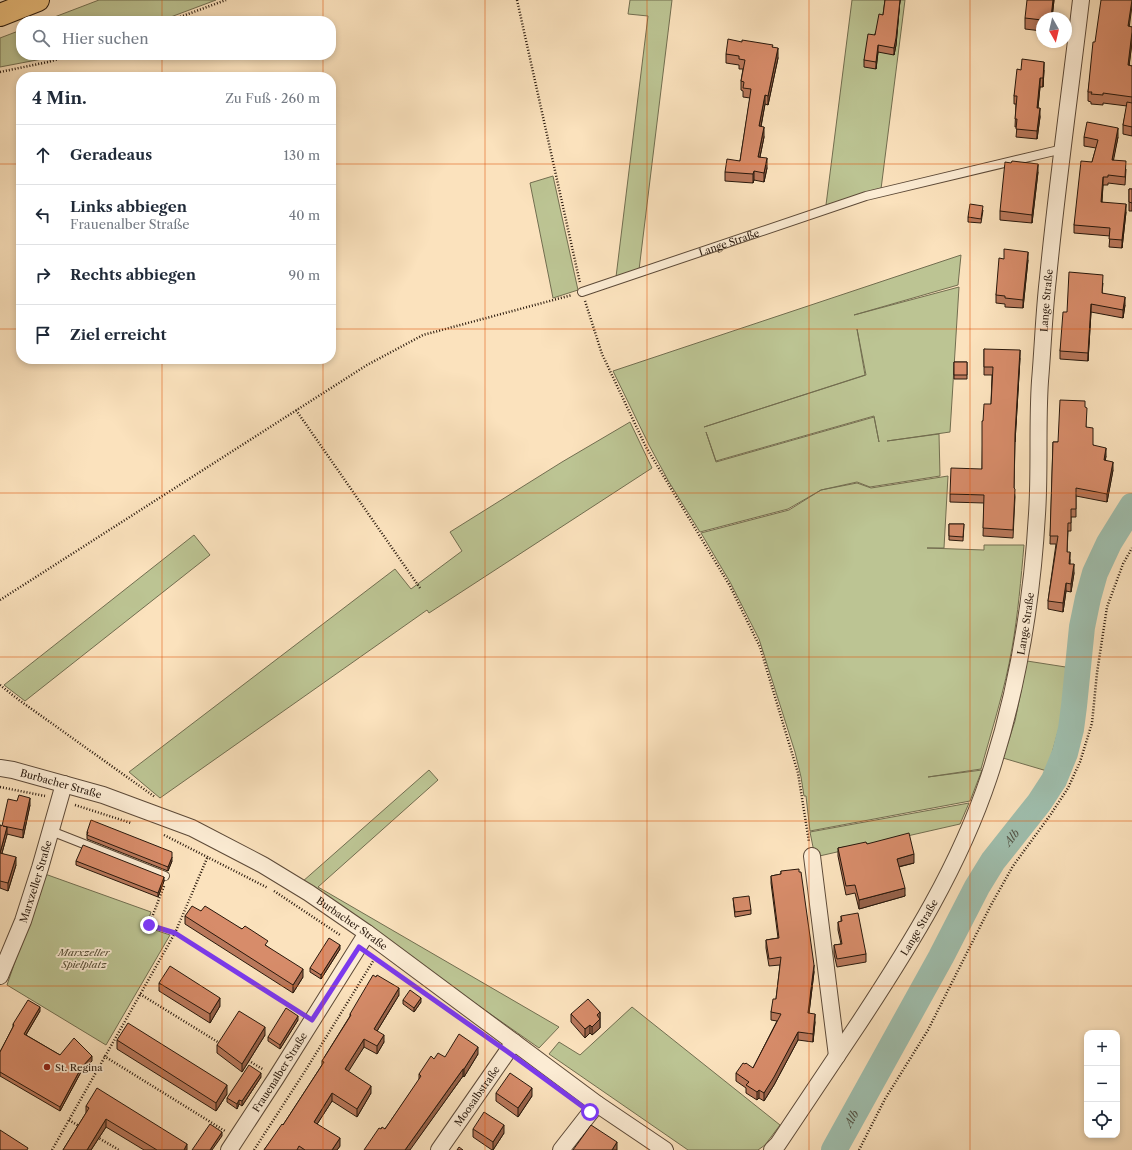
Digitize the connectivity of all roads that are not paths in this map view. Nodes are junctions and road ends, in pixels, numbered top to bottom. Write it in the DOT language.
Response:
graph roads {
  1 [pos="38,0"];
  2 [pos="1081,0"];
  3 [pos="0,15"];
  4 [pos="1063,149"];
  5 [pos="582,292"];
  6 [pos="0,768"];
  7 [pos="64,784"];
  8 [pos="50,831"];
  9 [pos="812,856"];
  10 [pos="165,876"];
  11 [pos="367,933"];
  12 [pos="0,976"];
  13 [pos="514,1042"];
  14 [pos="837,1056"];
  15 [pos="597,1104"];
  16 [pos="233,1144"];
  17 [pos="439,1150"];
  18 [pos="561,1150"];
  19 [pos="666,1150"];
  20 [pos="772,1150"];
  1 -- 3 [label="highway"];
  2 -- 4 [label="street, Lange Straße"];
  4 -- 5 [label="lane, Lange Straße"];
  4 -- 14 [label="street, Lange Straße"];
  6 -- 7 [label="street, Burbacher Straße"];
  7 -- 8 [label="street, Marxzeller Straße"];
  7 -- 11 [label="street, Burbacher Straße"];
  8 -- 10 [label="lane"];
  8 -- 12 [label="street, Marxzeller Straße"];
  9 -- 14 [label="street"];
  11 -- 13 [label="street, Burbacher Straße"];
  11 -- 16 [label="street, Frauenalber Straße"];
  13 -- 15 [label="street, Burbacher Straße"];
  13 -- 17 [label="street, Moosalbstraße"];
  14 -- 20 [label="street, Lange Straße"];
  15 -- 18 [label="street"];
  15 -- 19 [label="street, Burbacher Straße"];
}
